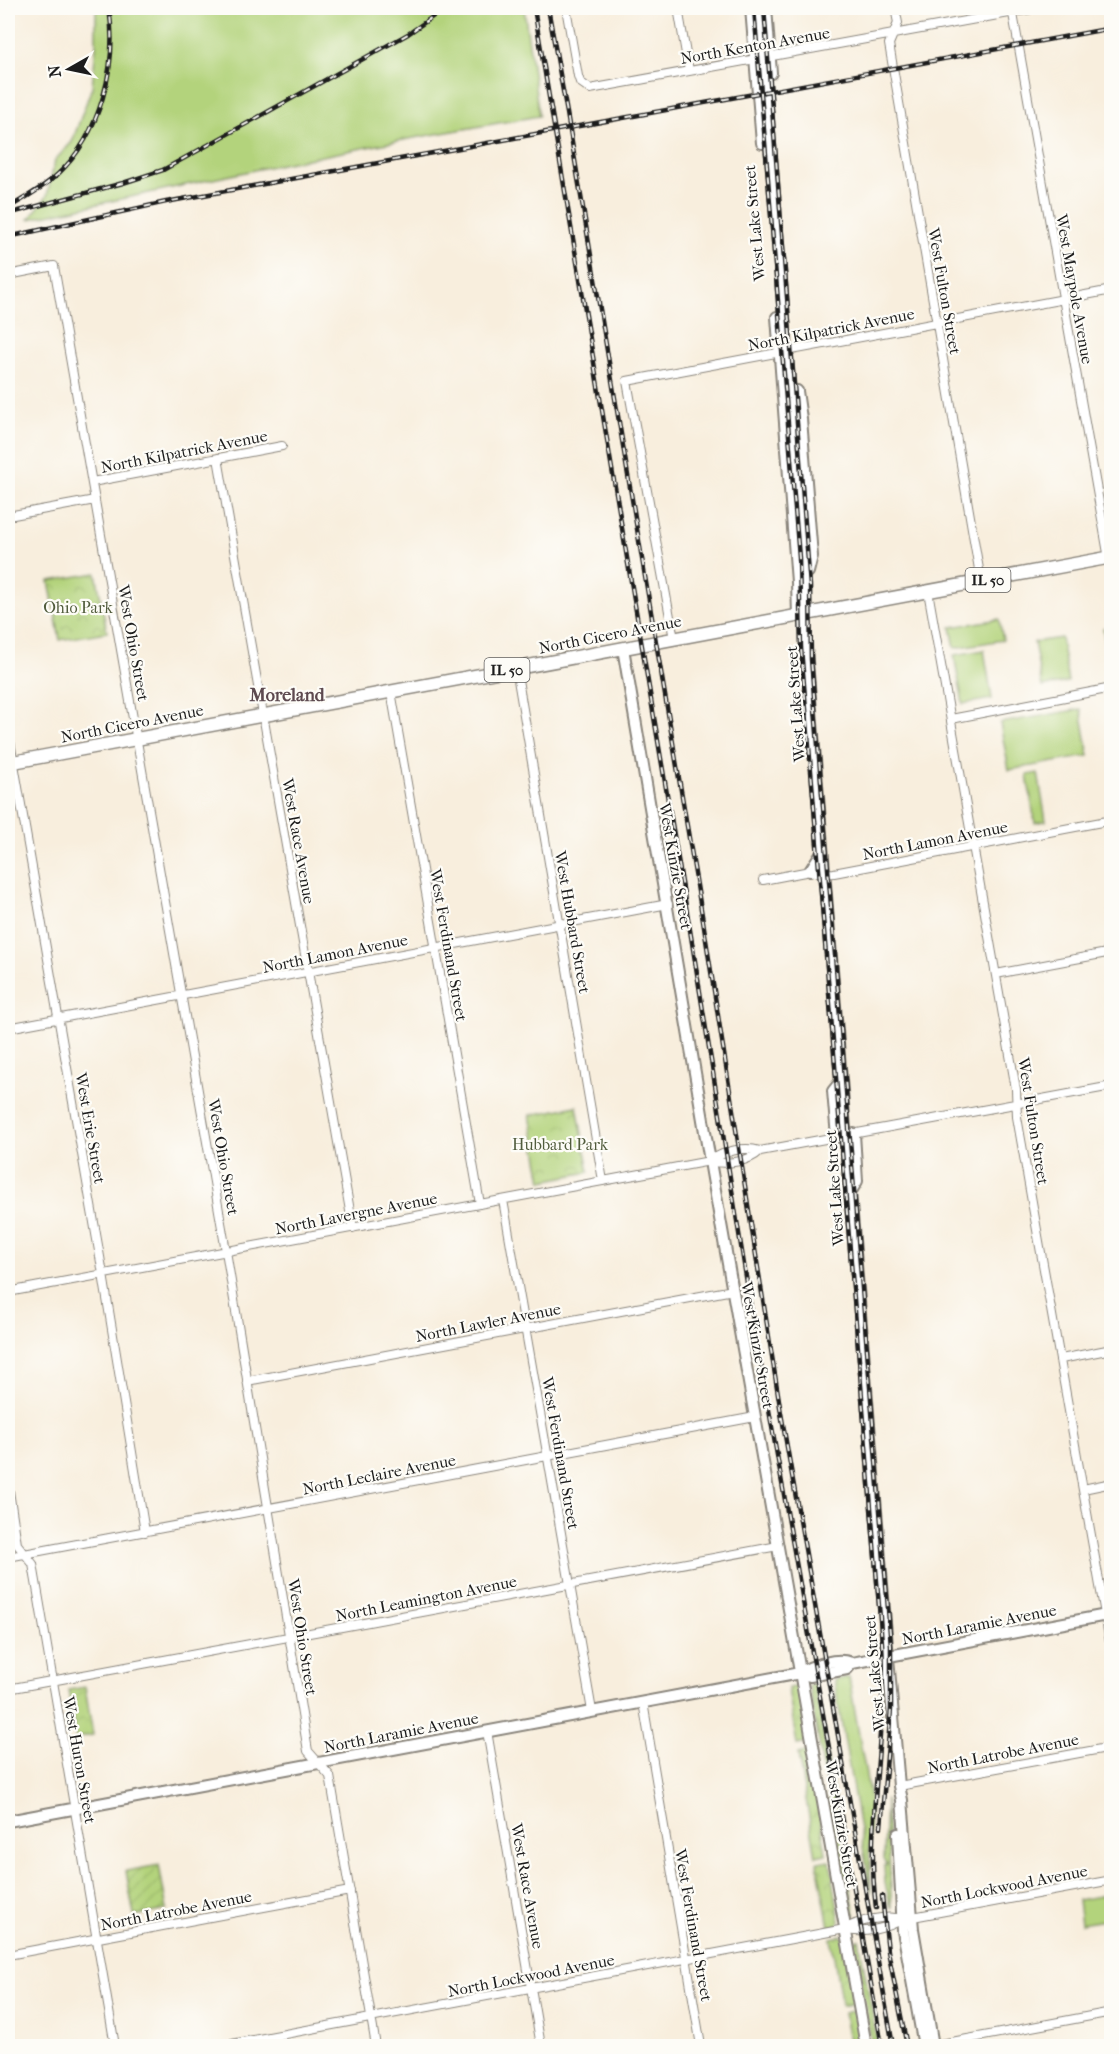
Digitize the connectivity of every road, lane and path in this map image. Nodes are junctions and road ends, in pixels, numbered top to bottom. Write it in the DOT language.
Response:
graph roads {
  1 [pos="566,8"];
  2 [pos="678,8"];
  3 [pos="752,8"];
  4 [pos="759,8"];
  5 [pos="766,8"];
  6 [pos="895,8"];
  7 [pos="1036,8"];
  8 [pos="1013,10"];
  9 [pos="894,34"];
  10 [pos="763,58"];
  11 [pos="689,71"];
  12 [pos="8,275"];
  13 [pos="1112,291"];
  14 [pos="1063,299"];
  15 [pos="937,323"];
  16 [pos="786,351"];
  17 [pos="282,446"];
  18 [pos="218,458"];
  19 [pos="92,482"];
  20 [pos="95,500"];
  21 [pos="8,516"];
  22 [pos="1110,557"];
  23 [pos="1112,576"];
  24 [pos="981,581"];
  25 [pos="928,591"];
  26 [pos="801,615"];
  27 [pos="674,639"];
  28 [pos="623,648"];
  29 [pos="516,668"];
  30 [pos="1112,688"];
  31 [pos="391,691"];
  32 [pos="263,715"];
  33 [pos="951,719"];
  34 [pos="8,730"];
  35 [pos="138,738"];
  36 [pos="10,762"];
  37 [pos="1112,820"];
  38 [pos="973,846"];
  39 [pos="822,852"];
  40 [pos="810,871"];
  41 [pos="824,874"];
  42 [pos="763,880"];
  43 [pos="668,904"];
  44 [pos="560,924"];
  45 [pos="436,948"];
  46 [pos="1112,952"];
  47 [pos="308,972"];
  48 [pos="996,974"];
  49 [pos="182,995"];
  50 [pos="58,1018"];
  51 [pos="8,1028"];
  52 [pos="841,1081"];
  53 [pos="1112,1086"];
  54 [pos="1017,1104"];
  55 [pos="845,1135"];
  56 [pos="710,1161"];
  57 [pos="603,1181"];
  58 [pos="850,1194"];
  59 [pos="503,1200"];
  60 [pos="480,1204"];
  61 [pos="353,1228"];
  62 [pos="226,1251"];
  63 [pos="103,1275"];
  64 [pos="733,1290"];
  65 [pos="8,1292"];
  66 [pos="525,1328"];
  67 [pos="1112,1350"];
  68 [pos="1061,1359"];
  69 [pos="248,1381"];
  70 [pos="755,1417"];
  71 [pos="547,1456"];
  72 [pos="1112,1483"];
  73 [pos="8,1484"];
  74 [pos="1083,1489"];
  75 [pos="268,1508"];
  76 [pos="145,1532"];
  77 [pos="778,1546"];
  78 [pos="25,1554"];
  79 [pos="8,1557"];
  80 [pos="570,1585"];
  81 [pos="1108,1615"];
  82 [pos="290,1637"];
  83 [pos="1112,1654"];
  84 [pos="888,1656"];
  85 [pos="800,1672"];
  86 [pos="53,1681"];
  87 [pos="8,1689"];
  88 [pos="643,1702"];
  89 [pos="592,1712"];
  90 [pos="487,1731"];
  91 [pos="1112,1747"];
  92 [pos="318,1763"];
  93 [pos="899,1786"];
  94 [pos="75,1808"];
  95 [pos="8,1821"];
  96 [pos="1112,1880"];
  97 [pos="350,1891"];
  98 [pos="907,1918"];
  99 [pos="845,1929"];
  100 [pos="97,1938"];
  101 [pos="8,1955"];
  102 [pos="687,1959"];
  103 [pos="531,1988"];
  104 [pos="1112,2012"];
  105 [pos="371,2018"];
  106 [pos="115,2046"];
  107 [pos="221,2046"];
  108 [pos="376,2046"];
  109 [pos="541,2046"];
  110 [pos="701,2046"];
  111 [pos="866,2046"];
  112 [pos="929,2046"];
  1 -- 11 [label="street, North Kenton Avenue"];
  2 -- 11 [label="street"];
  3 -- 10 [label="main road, West Lake Street"];
  4 -- 10 [label="main road, West Lake Street"];
  5 -- 10 [label="main road, West Lake Street"];
  6 -- 9 [label="street, West Fulton Street"];
  7 -- 8 [label="street, North Kenton Avenue"];
  8 -- 9 [label="street, North Kenton Avenue"];
  8 -- 14 [label="street, West Maypole Avenue"];
  9 -- 10 [label="street, North Kenton Avenue"];
  9 -- 15 [label="street, West Fulton Street"];
  10 -- 11 [label="street, North Kenton Avenue"];
  10 -- 16 [label="main road, West Lake Street"];
  12 -- 19 [label="street, West Ohio Street"];
  13 -- 14 [label="street, North Kilpatrick Avenue"];
  14 -- 15 [label="street, North Kilpatrick Avenue"];
  14 -- 22 [label="street, West Maypole Avenue"];
  15 -- 16 [label="street, North Kilpatrick Avenue"];
  15 -- 24 [label="street, West Fulton Street"];
  16 -- 26 [label="main road, West Lake Street"];
  16 -- 26 [label="main road, West Lake Street"];
  16 -- 27 [label="street, North Kilpatrick Avenue"];
  17 -- 18 [label="street, North Kilpatrick Avenue"];
  18 -- 19 [label="street, North Kilpatrick Avenue"];
  18 -- 32 [label="street, West Race Avenue"];
  19 -- 20 [label="street, West Ohio Street"];
  20 -- 21 [label="street"];
  20 -- 35 [label="street, West Ohio Street"];
  22 -- 23 [label="street, West Maypole Avenue"];
  22 -- 24 [label="main road, North Cicero Avenue / IL 50"];
  24 -- 25 [label="main road, North Cicero Avenue / IL 50"];
  25 -- 26 [label="main road, North Cicero Avenue / IL 50"];
  25 -- 33 [label="street, West Fulton Street"];
  26 -- 27 [label="main road, North Cicero Avenue / IL 50"];
  26 -- 39 [label="main road, West Lake Street"];
  27 -- 28 [label="main road, North Cicero Avenue / IL 50"];
  28 -- 29 [label="main road, North Cicero Avenue / IL 50"];
  28 -- 43 [label="main road, West Kinzie Street"];
  29 -- 31 [label="main road, North Cicero Avenue / IL 50"];
  29 -- 44 [label="street, West Hubbard Street"];
  30 -- 33 [label="street"];
  31 -- 32 [label="main road, North Cicero Avenue / IL 50"];
  31 -- 45 [label="street, West Ferdinand Street"];
  32 -- 35 [label="main road, North Cicero Avenue / IL 50"];
  32 -- 47 [label="street, West Race Avenue"];
  33 -- 38 [label="street, West Fulton Street"];
  34 -- 36 [label="street, West Erie Street"];
  35 -- 36 [label="main road, North Cicero Avenue / IL 50"];
  35 -- 49 [label="street, West Ohio Street"];
  36 -- 50 [label="street, West Erie Street"];
  37 -- 38 [label="street, North Lamon Avenue"];
  38 -- 41 [label="street, North Lamon Avenue"];
  38 -- 48 [label="street, West Fulton Street"];
  39 -- 40 [label="main road"];
  39 -- 41 [label="main road, West Lake Street"];
  40 -- 41 [label="street, North Lamon Avenue"];
  40 -- 42 [label="street, North Lamon Avenue"];
  41 -- 52 [label="main road, West Lake Street"];
  43 -- 44 [label="street, North Lamon Avenue"];
  43 -- 56 [label="main road, West Kinzie Street"];
  44 -- 45 [label="street, North Lamon Avenue"];
  44 -- 57 [label="street, West Hubbard Street"];
  45 -- 47 [label="street, North Lamon Avenue"];
  45 -- 60 [label="street, West Ferdinand Street"];
  46 -- 48 [label="street"];
  47 -- 49 [label="street, North Lamon Avenue"];
  47 -- 61 [label="street, West Race Avenue"];
  48 -- 54 [label="street, West Fulton Street"];
  49 -- 50 [label="street, North Lamon Avenue"];
  49 -- 62 [label="street, West Ohio Street"];
  50 -- 51 [label="street, North Lamon Avenue"];
  50 -- 63 [label="street, West Erie Street"];
  52 -- 55 [label="main road, West Lake Street"];
  52 -- 55 [label="main road"];
  53 -- 54 [label="street, North Lavergne Avenue"];
  54 -- 55 [label="street, North Lavergne Avenue"];
  54 -- 68 [label="street, West Fulton Street"];
  55 -- 56 [label="street, North Lavergne Avenue"];
  55 -- 58 [label="main road, West Lake Street"];
  55 -- 58 [label="main road"];
  56 -- 57 [label="street, North Lavergne Avenue"];
  56 -- 64 [label="main road, West Kinzie Street"];
  57 -- 59 [label="street, North Lavergne Avenue"];
  58 -- 84 [label="main road, West Lake Street"];
  59 -- 60 [label="street, North Lavergne Avenue"];
  59 -- 66 [label="street, West Ferdinand Street"];
  60 -- 61 [label="street, North Lavergne Avenue"];
  61 -- 62 [label="street, North Lavergne Avenue"];
  62 -- 63 [label="street, North Lavergne Avenue"];
  62 -- 69 [label="street, West Ohio Street"];
  63 -- 65 [label="street, North Lavergne Avenue"];
  63 -- 76 [label="street, West Erie Street"];
  64 -- 66 [label="street, North Lawler Avenue"];
  64 -- 70 [label="main road, West Kinzie Street"];
  66 -- 69 [label="street, North Lawler Avenue"];
  66 -- 71 [label="street, West Ferdinand Street"];
  67 -- 68 [label="street"];
  68 -- 74 [label="street, West Fulton Street"];
  69 -- 75 [label="street, West Ohio Street"];
  70 -- 71 [label="street, North Leclaire Avenue"];
  70 -- 77 [label="main road, West Kinzie Street"];
  71 -- 75 [label="street, North Leclaire Avenue"];
  71 -- 80 [label="street, West Ferdinand Street"];
  72 -- 74 [label="street"];
  73 -- 78 [label="street, West Huron Street"];
  74 -- 81 [label="street, West Fulton Street"];
  75 -- 76 [label="street, North Leclaire Avenue"];
  75 -- 82 [label="street, West Ohio Street"];
  76 -- 78 [label="street, North Leclaire Avenue"];
  77 -- 80 [label="street, North Leamington Avenue"];
  77 -- 85 [label="main road, West Kinzie Street"];
  78 -- 79 [label="street, North Leclaire Avenue"];
  78 -- 86 [label="street, West Huron Street"];
  80 -- 82 [label="street, North Leamington Avenue"];
  80 -- 89 [label="street, West Ferdinand Street"];
  81 -- 83 [label="street, West Fulton Street"];
  81 -- 84 [label="main road, North Laramie Avenue"];
  82 -- 86 [label="street, North Leamington Avenue"];
  82 -- 92 [label="street, West Ohio Street"];
  84 -- 85 [label="main road, North Laramie Avenue"];
  84 -- 93 [label="main road, West Lake Street"];
  85 -- 88 [label="main road, North Laramie Avenue"];
  85 -- 99 [label="main road, West Kinzie Street"];
  86 -- 87 [label="street, North Leamington Avenue"];
  86 -- 94 [label="street, West Huron Street"];
  88 -- 89 [label="main road, North Laramie Avenue"];
  88 -- 102 [label="street, West Ferdinand Street"];
  89 -- 90 [label="main road, North Laramie Avenue"];
  90 -- 92 [label="main road, North Laramie Avenue"];
  90 -- 103 [label="street, West Race Avenue"];
  91 -- 93 [label="street, North Latrobe Avenue"];
  92 -- 94 [label="main road, North Laramie Avenue"];
  92 -- 97 [label="street, West Ohio Street"];
  93 -- 98 [label="main road, West Lake Street"];
  94 -- 95 [label="main road, North Laramie Avenue"];
  94 -- 100 [label="street, West Huron Street"];
  96 -- 98 [label="street, North Lockwood Avenue"];
  97 -- 100 [label="street, North Latrobe Avenue"];
  97 -- 105 [label="street, West Ohio Street"];
  98 -- 99 [label="street, North Lockwood Avenue"];
  98 -- 112 [label="main road, West Lake Street"];
  99 -- 102 [label="street, North Lockwood Avenue"];
  99 -- 111 [label="main road, West Kinzie Street"];
  100 -- 101 [label="street, North Latrobe Avenue"];
  100 -- 106 [label="street, West Huron Street"];
  102 -- 103 [label="street, North Lockwood Avenue"];
  102 -- 110 [label="street, West Ferdinand Street"];
  103 -- 105 [label="street, North Lockwood Avenue"];
  103 -- 109 [label="street, West Race Avenue"];
  104 -- 112 [label="street"];
  105 -- 107 [label="street, North Lockwood Avenue"];
  105 -- 108 [label="street, West Ohio Street"];
}
